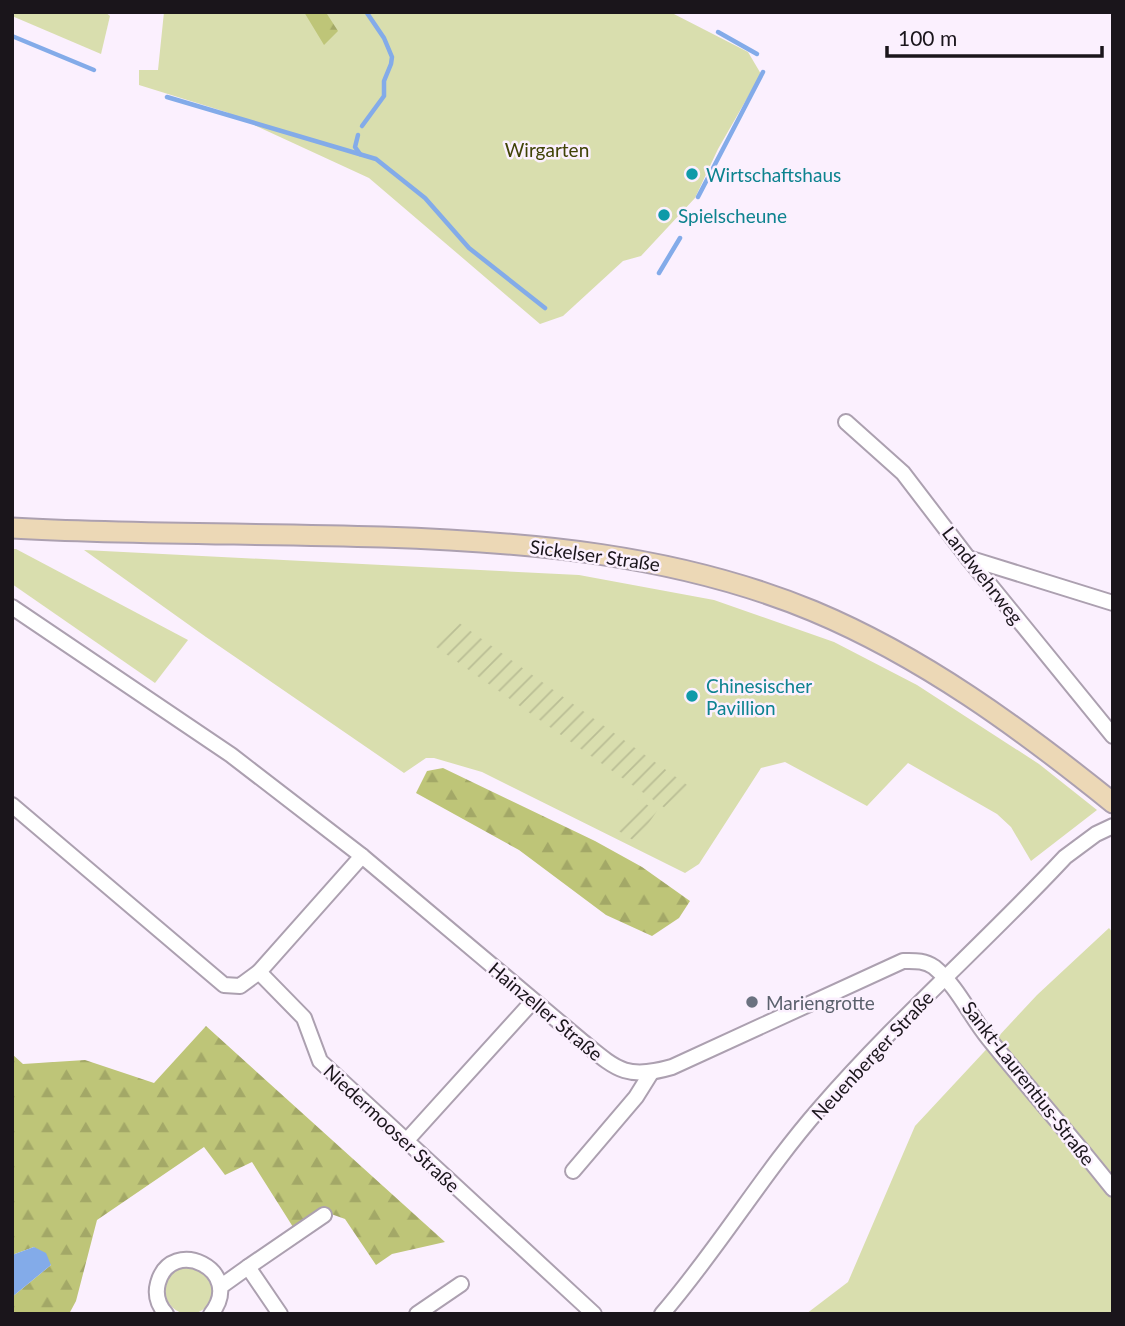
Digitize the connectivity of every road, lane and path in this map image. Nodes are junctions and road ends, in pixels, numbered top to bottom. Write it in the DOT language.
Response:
graph roads {
  1 [pos="846,422"];
  2 [pos="12,528"];
  3 [pos="968,558"];
  4 [pos="1113,603"];
  5 [pos="12,607"];
  6 [pos="1113,736"];
  7 [pos="1113,803"];
  8 [pos="12,805"];
  9 [pos="1113,826"];
  10 [pos="362,856"];
  11 [pos="259,972"];
  12 [pos="945,978"];
  13 [pos="533,1001"];
  14 [pos="651,1073"];
  15 [pos="407,1140"];
  16 [pos="573,1171"];
  17 [pos="1113,1189"];
  18 [pos="324,1215"];
  19 [pos="248,1267"];
  20 [pos="461,1284"];
  21 [pos="220,1287"];
  22 [pos="166,1314"];
  23 [pos="212,1314"];
  24 [pos="280,1314"];
  25 [pos="417,1314"];
  26 [pos="594,1314"];
  27 [pos="662,1314"];
  1 -- 3 [label="street, Landwehrweg"];
  2 -- 7 [label="main road, Sickelser Straße"];
  3 -- 4 [label="street"];
  3 -- 6 [label="street, Landwehrweg"];
  5 -- 10 [label="street, Hainzeller Straße"];
  8 -- 11 [label="street"];
  9 -- 12 [label="street, Neuenberger Straße"];
  10 -- 11 [label="street"];
  10 -- 13 [label="street, Hainzeller Straße"];
  11 -- 15 [label="street, Niedermooser Straße"];
  12 -- 14 [label="street, Hainzeller Straße"];
  12 -- 17 [label="street, Sankt-Laurentius-Straße"];
  12 -- 27 [label="street, Neuenberger Straße"];
  13 -- 14 [label="street, Hainzeller Straße"];
  13 -- 15 [label="street"];
  14 -- 16 [label="street"];
  15 -- 26 [label="street, Niedermooser Straße"];
  18 -- 19 [label="street"];
  19 -- 21 [label="street"];
  19 -- 24 [label="street"];
  20 -- 25 [label="street"];
  21 -- 22 [label="street"];
  21 -- 23 [label="street"];
}
